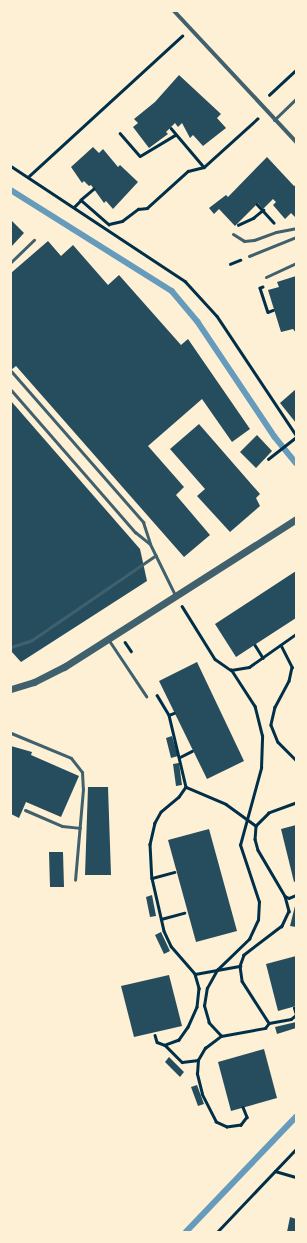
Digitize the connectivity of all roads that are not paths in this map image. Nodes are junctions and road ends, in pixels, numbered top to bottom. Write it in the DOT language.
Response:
graph roads {
  1 [pos="174,11"];
  2 [pos="296,99"];
  3 [pos="274,120"];
  4 [pos="296,142"];
  5 [pos="296,228"];
  6 [pos="232,234"];
  7 [pos="296,237"];
  8 [pos="34,240"];
  9 [pos="249,256"];
  10 [pos="11,262"];
  11 [pos="296,263"];
  12 [pos="266,276"];
  13 [pos="11,371"];
  14 [pos="11,390"];
  15 [pos="296,519"];
  16 [pos="150,544"];
  17 [pos="156,554"];
  18 [pos="176,596"];
  19 [pos="108,639"];
  20 [pos="11,646"];
  21 [pos="11,689"];
  22 [pos="146,696"];
  23 [pos="11,733"];
  24 [pos="25,810"];
  25 [pos="80,828"];
  26 [pos="75,880"];
  1 -- 3 [label="street"];
  2 -- 3 [label="lane"];
  3 -- 4 [label="street"];
  5 -- 6 [label="lane"];
  7 -- 9 [label="lane"];
  8 -- 10 [label="lane"];
  11 -- 12 [label="lane"];
  13 -- 16 [label="lane"];
  14 -- 16 [label="lane"];
  15 -- 18 [label="street"];
  16 -- 17 [label="lane"];
  17 -- 18 [label="lane"];
  17 -- 20 [label="lane"];
  18 -- 19 [label="street"];
  19 -- 21 [label="street"];
  19 -- 22 [label="lane"];
  23 -- 25 [label="lane"];
  24 -- 25 [label="lane"];
  25 -- 26 [label="lane"];
}
